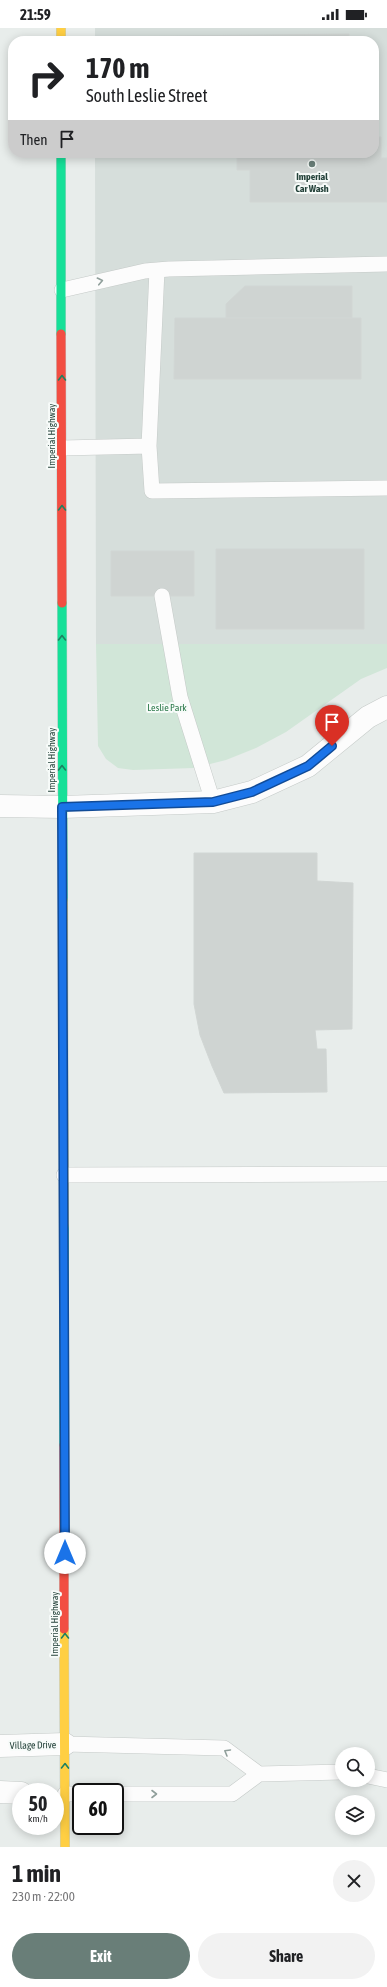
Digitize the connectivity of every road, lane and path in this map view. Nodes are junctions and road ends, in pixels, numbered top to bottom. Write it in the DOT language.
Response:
graph roads {
  1 [pos="61,158"];
  2 [pos="387,264"];
  3 [pos="157,270"];
  4 [pos="62,290"];
  5 [pos="149,446"];
  6 [pos="62,448"];
  7 [pos="387,488"];
  8 [pos="162,596"];
  9 [pos="387,708"];
  10 [pos="213,802"];
  11 [pos="0,806"];
  12 [pos="62,807"];
  13 [pos="387,1174"];
  14 [pos="64,1175"];
  15 [pos="65,1744"];
  16 [pos="0,1746"];
  17 [pos="335,1772"];
  18 [pos="260,1774"];
  19 [pos="375,1777"];
  20 [pos="387,1780"];
  21 [pos="0,1792"];
  22 [pos="12,1793"];
  23 [pos="67,1794"];
  24 [pos="124,1794"];
  25 [pos="65,1847"];
  1 -- 4 [label="main road, Imperial Highway"];
  2 -- 3 [label="lane"];
  4 -- 3 [label="lane, one-way"];
  3 -- 5 [label="lane"];
  6 -- 4 [label="main road, Imperial Highway, one-way"];
  5 -- 6 [label="lane"];
  5 -- 7 [label="lane"];
  12 -- 6 [label="main road, Imperial Highway, one-way"];
  8 -- 10 [label="lane"];
  9 -- 10 [label="street"];
  10 -- 12 [label="street"];
  11 -- 12 [label="street"];
  12 -- 14 [label="main road, Imperial Highway"];
  13 -- 14 [label="lane"];
  15 -- 14 [label="main road, Imperial Highway, one-way"];
  15 -- 16 [label="street, Village Drive"];
  18 -- 15 [label="lane, one-way"];
  23 -- 15 [label="main road, Imperial Highway, one-way"];
  17 -- 18 [label="lane"];
  24 -- 18 [label="lane, one-way"];
  19 -- 20 [label="lane"];
  21 -- 22 [label="street"];
  23 -- 25 [label="main road, Imperial Highway"];
}
